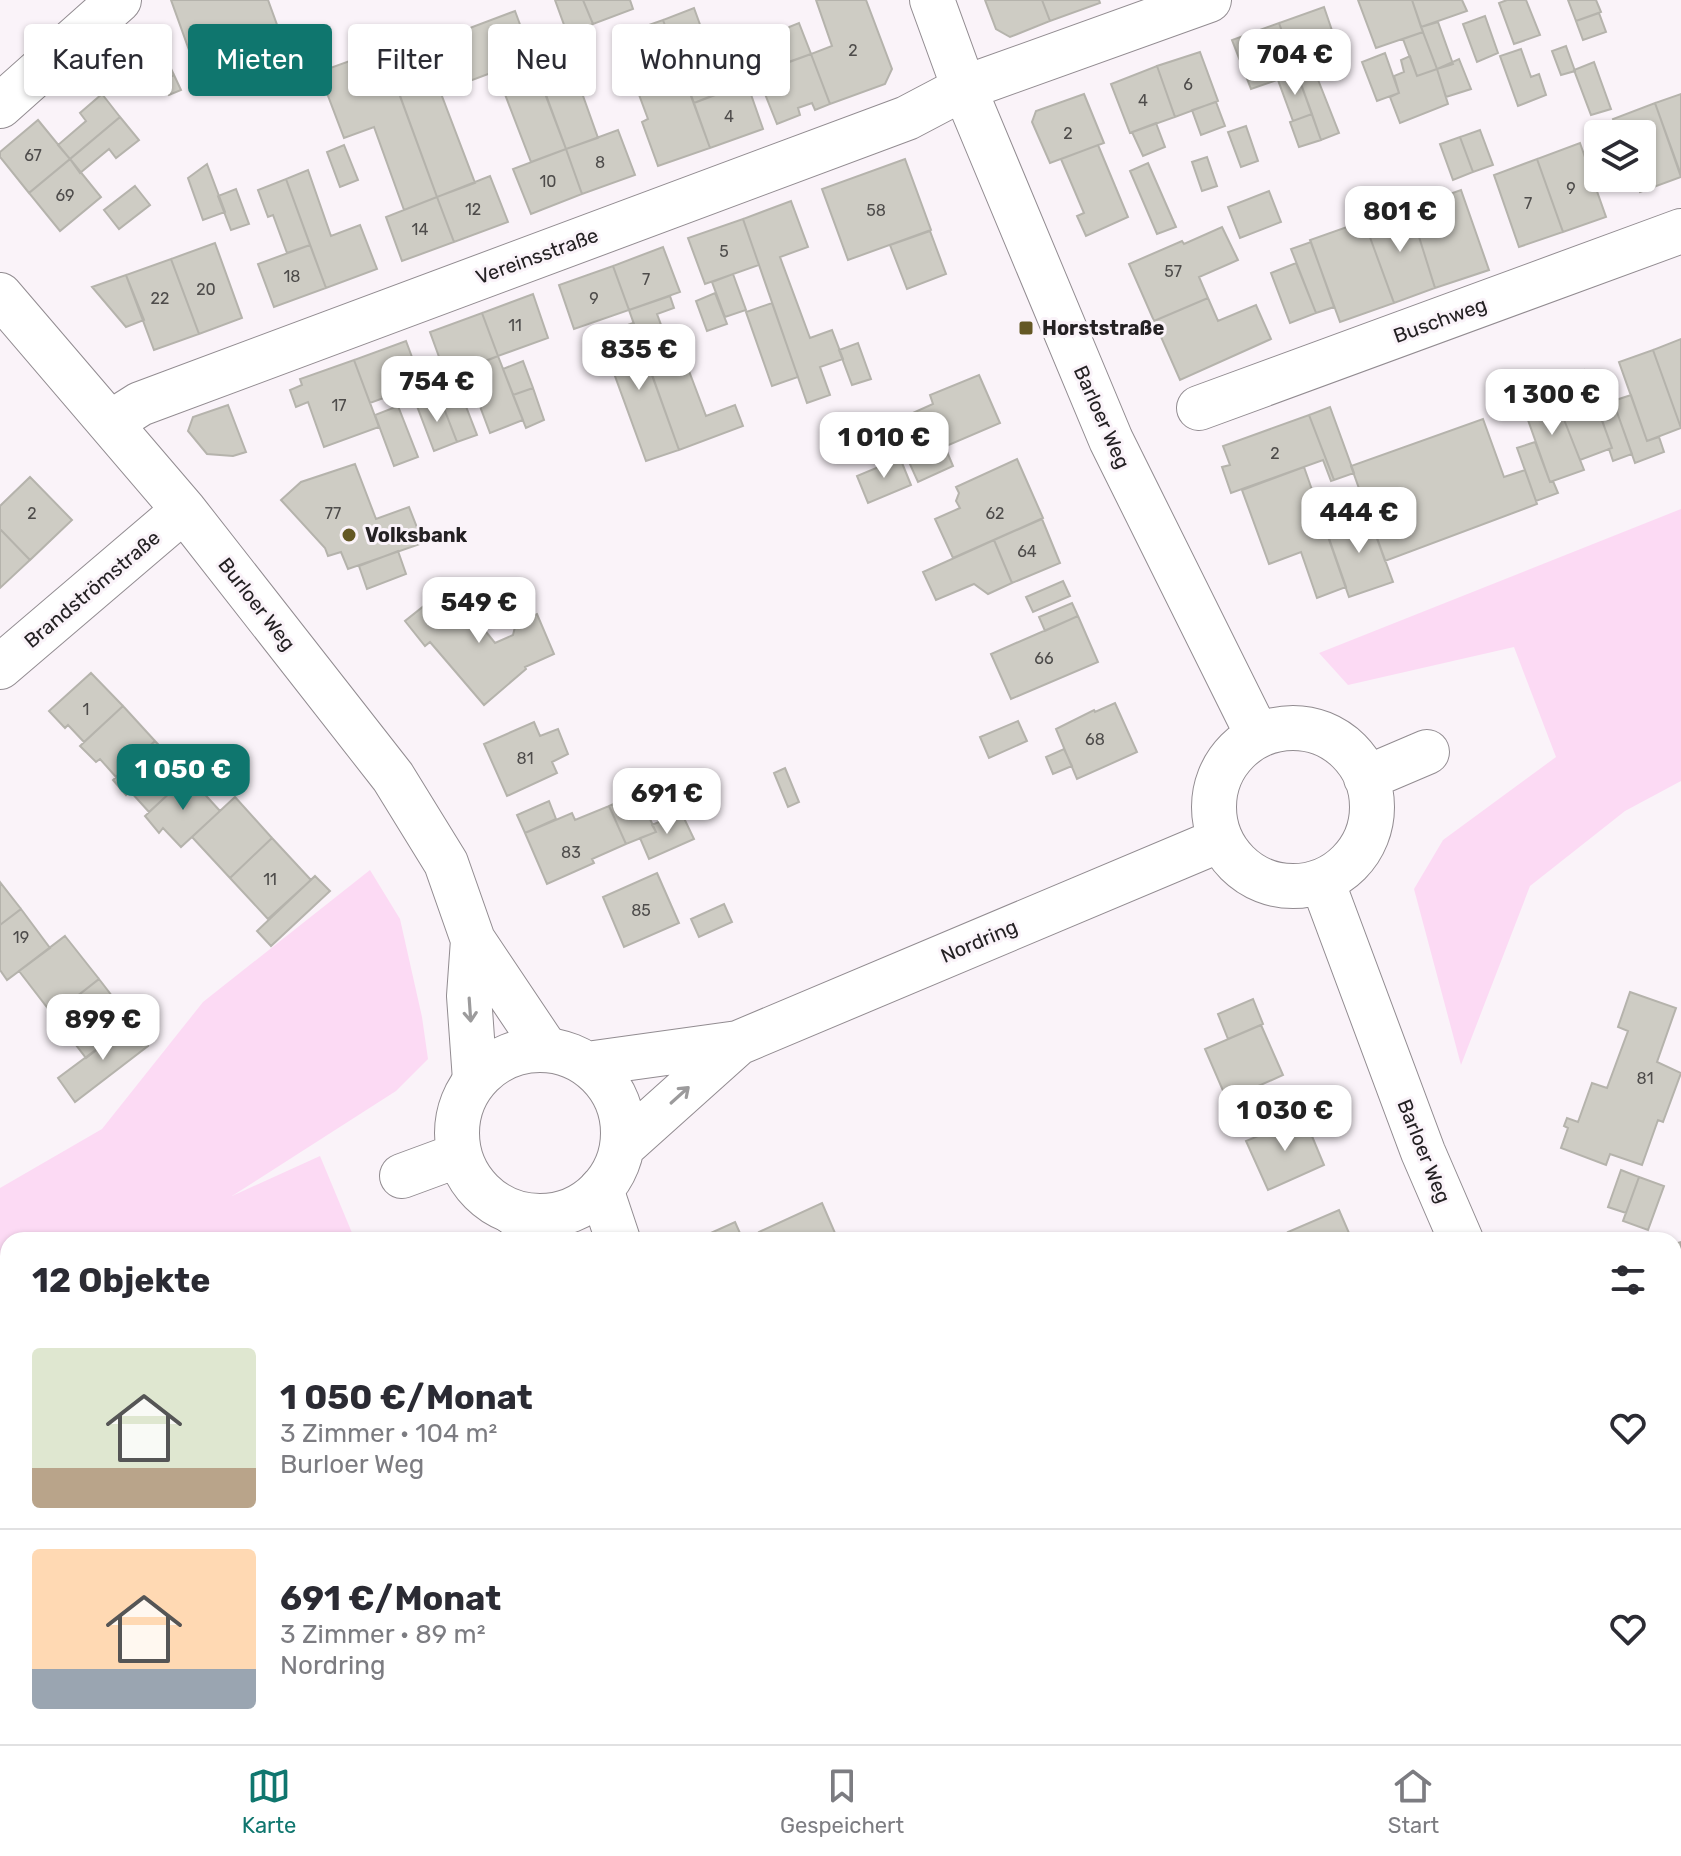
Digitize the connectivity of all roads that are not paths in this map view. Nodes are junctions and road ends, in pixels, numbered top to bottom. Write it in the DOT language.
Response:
graph roads {
  1 [pos="119,0"];
  2 [pos="932,0"];
  3 [pos="1209,0"];
  4 [pos="964,88"];
  5 [pos="0,106"];
  6 [pos="1681,231"];
  7 [pos="0,295"];
  8 [pos="1199,408"];
  9 [pos="110,423"];
  10 [pos="184,510"];
  11 [pos="0,667"];
  12 [pos="1258,736"];
  13 [pos="1427,752"];
  14 [pos="1366,778"];
  15 [pos="1220,840"];
  16 [pos="1322,881"];
  17 [pos="473,940"];
  18 [pos="738,1043"];
  19 [pos="546,1049"];
  20 [pos="587,1064"];
  21 [pos="475,1080"];
  22 [pos="622,1147"];
  23 [pos="459,1155"];
  24 [pos="402,1176"];
  25 [pos="601,1189"];
  26 [pos="512,1212"];
  27 [pos="539,1232"];
  28 [pos="615,1232"];
  29 [pos="1458,1232"];
  1 -- 5 [label="street"];
  2 -- 4 [label="street, Barloer Weg"];
  3 -- 4 [label="street"];
  4 -- 9 [label="street, Vereinsstraße"];
  4 -- 12 [label="street, Barloer Weg"];
  6 -- 8 [label="street, Buschweg"];
  7 -- 9 [label="street, Burloer Weg"];
  9 -- 10 [label="street, Burloer Weg"];
  10 -- 11 [label="street, Brandströmstraße"];
  10 -- 17 [label="street, Burloer Weg"];
  12 -- 14 [label="street"];
  12 -- 15 [label="street"];
  13 -- 14 [label="street"];
  14 -- 16 [label="street"];
  15 -- 16 [label="street"];
  15 -- 18 [label="street, Nordring"];
  16 -- 29 [label="street, Barloer Weg"];
  17 -- 19 [label="street, Burloer Weg"];
  17 -- 21 [label="street, Burloer Weg, one-way"];
  18 -- 20 [label="street, Nordring"];
  22 -- 18 [label="street, Nordring, one-way"];
  19 -- 20 [label="street"];
  19 -- 21 [label="street"];
  20 -- 22 [label="street"];
  21 -- 23 [label="street"];
  22 -- 25 [label="street"];
  23 -- 24 [label="street"];
  23 -- 26 [label="street"];
  25 -- 26 [label="street"];
  25 -- 28 [label="street"];
  26 -- 27 [label="street"];
}
